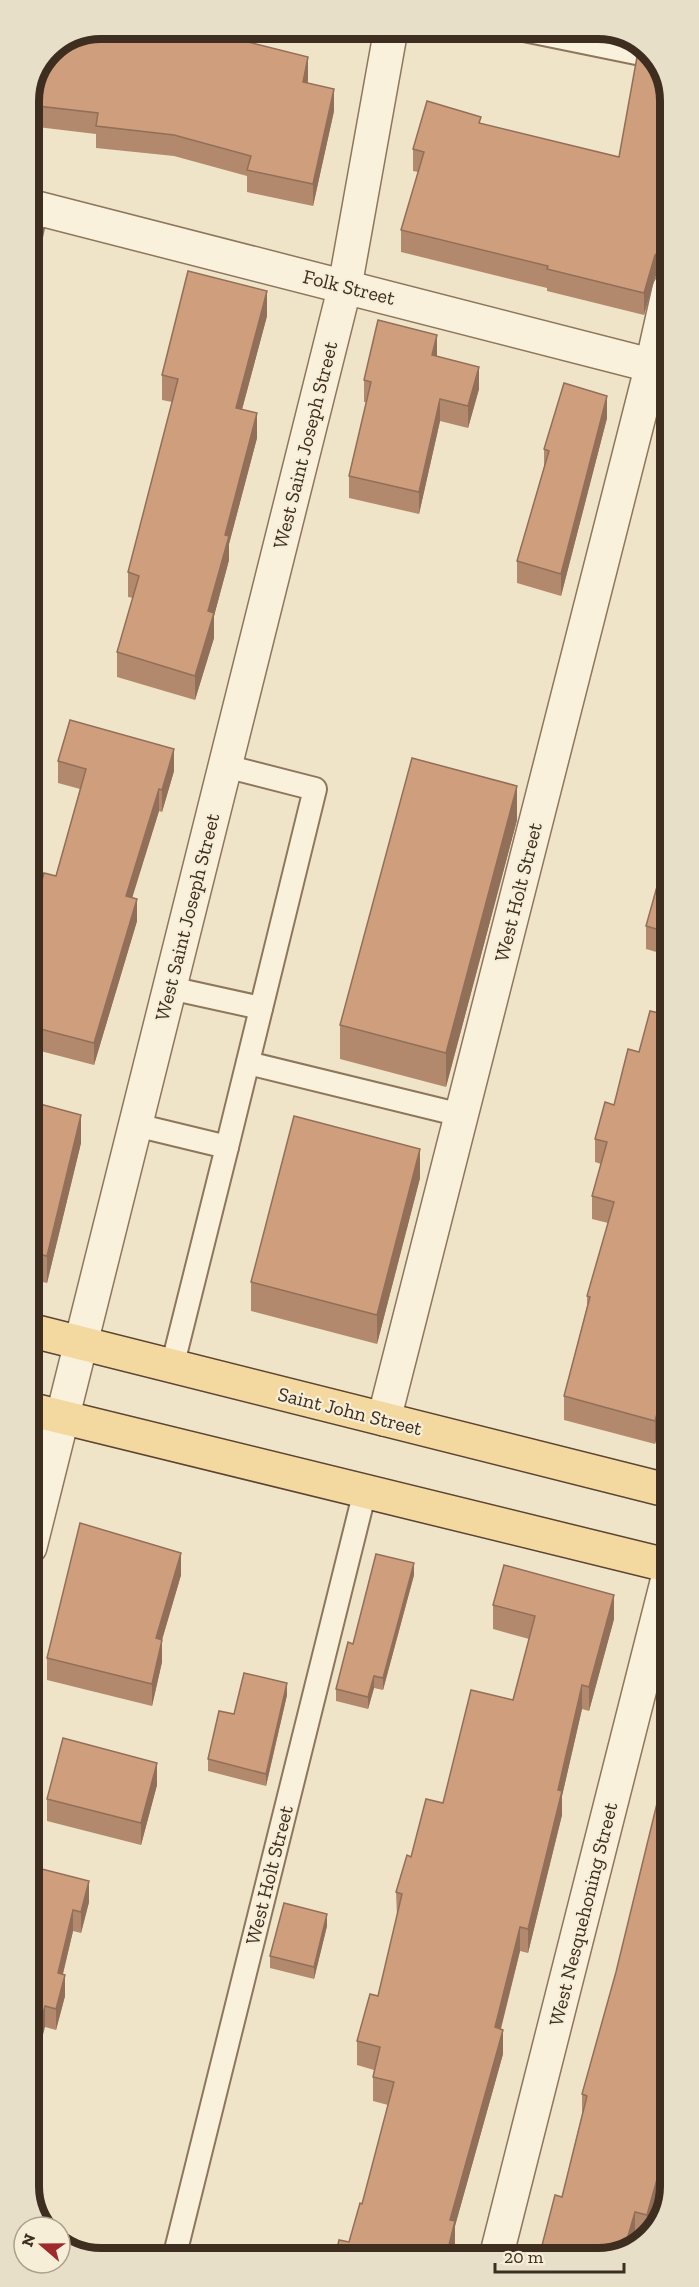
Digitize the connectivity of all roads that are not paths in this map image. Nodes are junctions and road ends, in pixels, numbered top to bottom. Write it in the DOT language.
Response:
graph roads {
  1 [pos="389,39"];
  2 [pos="568,39"];
  3 [pos="638,53"];
  4 [pos="39,210"];
  5 [pos="345,286"];
  6 [pos="660,367"];
  7 [pos="660,371"];
  8 [pos="225,766"];
  9 [pos="170,988"];
  10 [pos="261,1008"];
  11 [pos="248,1063"];
  12 [pos="460,1115"];
  13 [pos="136,1125"];
  14 [pos="227,1147"];
  15 [pos="39,1332"];
  16 [pos="81,1343"];
  17 [pos="172,1366"];
  18 [pos="39,1411"];
  19 [pos="62,1417"];
  20 [pos="384,1419"];
  21 [pos="660,1488"];
  22 [pos="365,1491"];
  23 [pos="39,1510"];
  24 [pos="660,1565"];
  25 [pos="660,1608"];
  26 [pos="176,2248"];
  27 [pos="498,2248"];
  1 -- 5 [label="street, West Saint Joseph Street"];
  2 -- 3 [label="lane"];
  4 -- 5 [label="street, Folk Street"];
  5 -- 6 [label="street, Folk Street"];
  5 -- 8 [label="street, West Saint Joseph Street"];
  7 -- 12 [label="street, West Holt Street"];
  8 -- 9 [label="street, West Saint Joseph Street"];
  8 -- 10 [label="lane"];
  9 -- 10 [label="lane"];
  9 -- 13 [label="street, West Saint Joseph Street"];
  10 -- 11 [label="lane"];
  11 -- 12 [label="lane"];
  11 -- 14 [label="lane"];
  12 -- 20 [label="street, West Holt Street"];
  13 -- 14 [label="lane"];
  13 -- 16 [label="street, West Saint Joseph Street"];
  14 -- 17 [label="lane"];
  15 -- 16 [label="main road, Saint John Street"];
  16 -- 17 [label="main road, Saint John Street"];
  16 -- 19 [label="street, West Saint Joseph Street"];
  17 -- 20 [label="main road, Saint John Street"];
  18 -- 19 [label="main road"];
  19 -- 22 [label="main road"];
  19 -- 23 [label="street, West Saint Joseph Street"];
  20 -- 21 [label="main road, Saint John Street"];
  22 -- 24 [label="main road"];
  22 -- 26 [label="lane, West Holt Street"];
  25 -- 27 [label="street, West Nesquehoning Street"];
}
